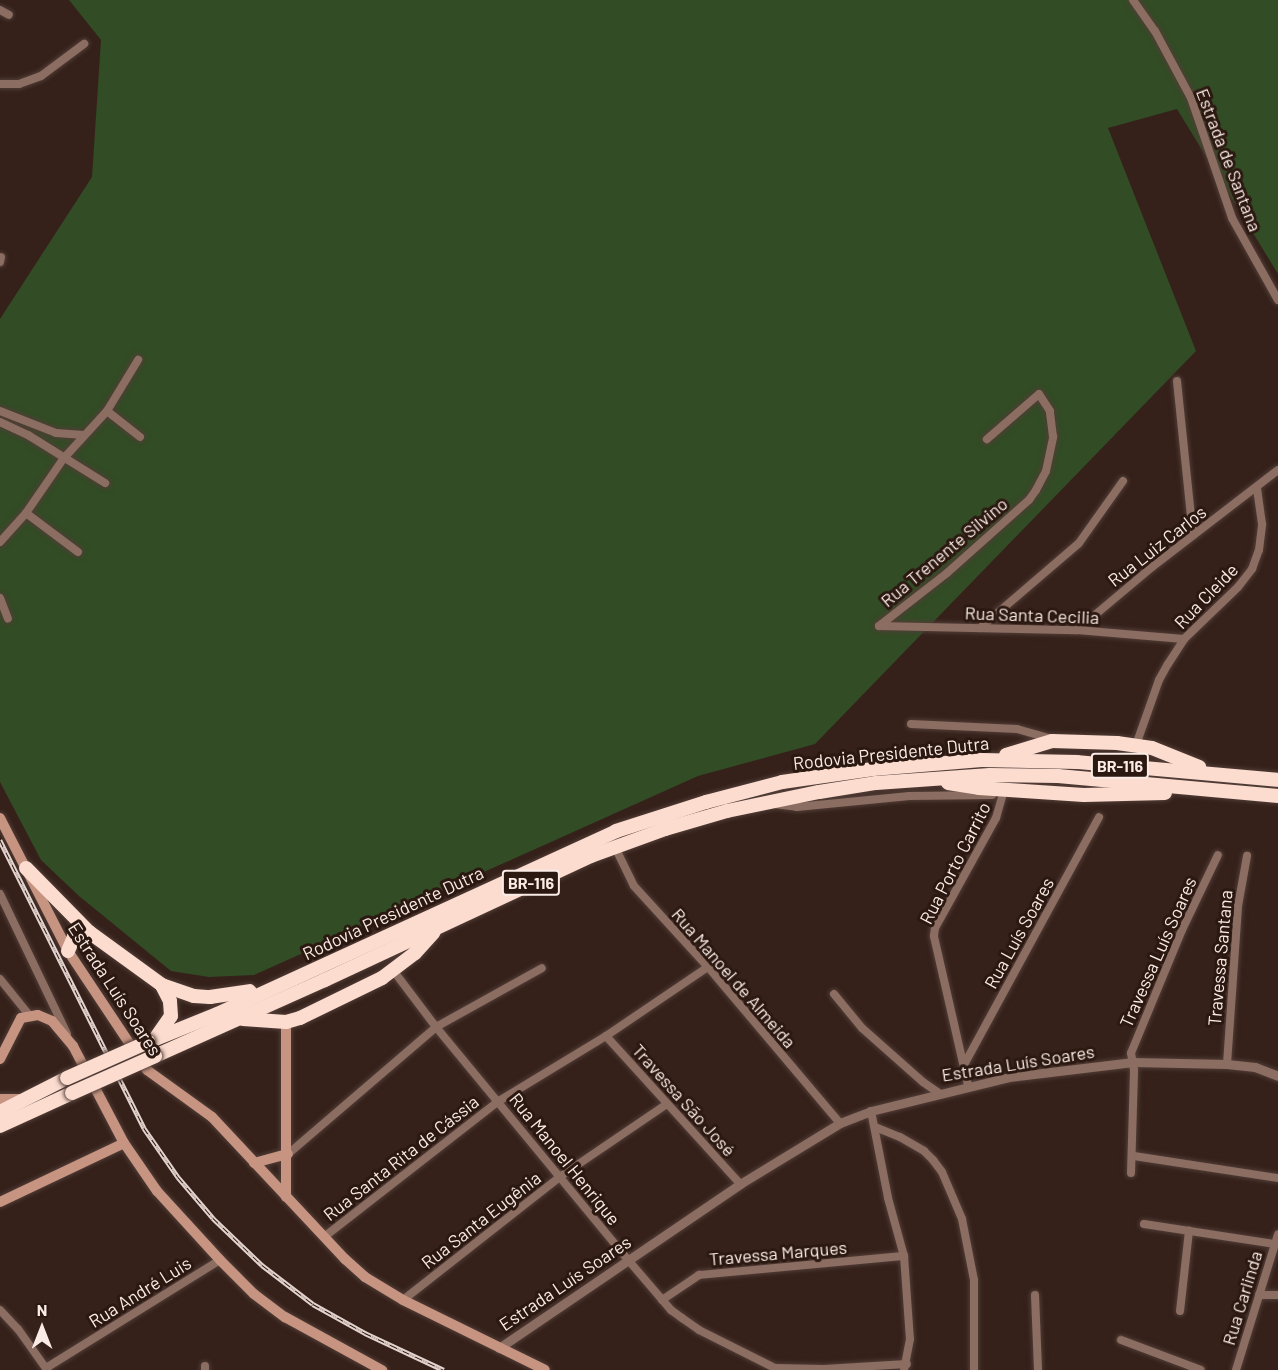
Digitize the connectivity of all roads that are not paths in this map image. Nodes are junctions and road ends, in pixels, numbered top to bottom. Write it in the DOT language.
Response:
graph roads {
  1 [pos="1133,0"];
  2 [pos="0,10"];
  3 [pos="9,15"];
  4 [pos="84,44"];
  5 [pos="0,84"];
  6 [pos="1278,300"];
  7 [pos="138,360"];
  8 [pos="1177,381"];
  9 [pos="0,411"];
  10 [pos="107,411"];
  11 [pos="0,422"];
  12 [pos="84,435"];
  13 [pos="140,437"];
  14 [pos="987,439"];
  15 [pos="64,458"];
  16 [pos="1278,470"];
  17 [pos="1123,481"];
  18 [pos="105,483"];
  19 [pos="1257,487"];
  20 [pos="26,513"];
  21 [pos="1193,536"];
  22 [pos="0,542"];
  23 [pos="78,552"];
  24 [pos="0,598"];
  25 [pos="8,619"];
  26 [pos="879,626"];
  27 [pos="980,628"];
  28 [pos="1077,630"];
  29 [pos="1184,639"];
  30 [pos="911,724"];
  31 [pos="1059,741"];
  32 [pos="1136,745"];
  33 [pos="838,774"];
  34 [pos="1278,774"];
  35 [pos="928,779"];
  36 [pos="1278,780"];
  37 [pos="1007,792"];
  38 [pos="1278,796"];
  39 [pos="767,802"];
  40 [pos="1278,805"];
  41 [pos="0,818"];
  42 [pos="1099,818"];
  43 [pos="615,847"];
  44 [pos="1218,855"];
  45 [pos="1247,856"];
  46 [pos="26,868"];
  47 [pos="0,894"];
  48 [pos="459,902"];
  49 [pos="439,927"];
  50 [pos="89,932"];
  51 [pos="68,951"];
  52 [pos="708,967"];
  53 [pos="542,968"];
  54 [pos="393,970"];
  55 [pos="0,979"];
  56 [pos="162,985"];
  57 [pos="834,994"];
  58 [pos="29,1015"];
  59 [pos="241,1018"];
  60 [pos="286,1022"];
  61 [pos="436,1027"];
  62 [pos="606,1036"];
  63 [pos="151,1041"];
  64 [pos="73,1046"];
  65 [pos="0,1059"];
  66 [pos="1133,1062"];
  67 [pos="965,1063"];
  68 [pos="1227,1064"];
  69 [pos="1278,1076"];
  70 [pos="968,1085"];
  71 [pos="939,1093"];
  72 [pos="0,1099"];
  73 [pos="28,1099"];
  74 [pos="499,1101"];
  75 [pos="668,1104"];
  76 [pos="871,1111"];
  77 [pos="0,1112"];
  78 [pos="20,1117"];
  79 [pos="840,1123"];
  80 [pos="0,1126"];
  81 [pos="875,1127"];
  82 [pos="0,1134"];
  83 [pos="124,1143"];
  84 [pos="288,1154"];
  85 [pos="1134,1156"];
  86 [pos="254,1162"];
  87 [pos="1131,1173"];
  88 [pos="561,1176"];
  89 [pos="1278,1178"];
  90 [pos="740,1184"];
  91 [pos="286,1197"];
  92 [pos="0,1202"];
  93 [pos="1144,1224"];
  94 [pos="1189,1231"];
  95 [pos="1278,1234"];
  96 [pos="324,1237"];
  97 [pos="1275,1244"];
  98 [pos="904,1256"];
  99 [pos="220,1260"];
  100 [pos="629,1261"];
  101 [pos="1035,1295"];
  102 [pos="1259,1295"];
  103 [pos="1278,1295"];
  104 [pos="403,1300"];
  105 [pos="662,1300"];
  106 [pos="0,1310"];
  107 [pos="1180,1311"];
  108 [pos="1121,1340"];
  109 [pos="499,1348"];
  110 [pos="906,1367"];
  111 [pos="46,1369"];
  112 [pos="382,1370"];
  113 [pos="545,1370"];
  114 [pos="974,1370"];
  115 [pos="1038,1370"];
  116 [pos="1201,1370"];
  117 [pos="1236,1370"];
  1 -- 6 [label="street, Estrada de Santana"];
  2 -- 3 [label="street"];
  4 -- 5 [label="street"];
  7 -- 10 [label="street"];
  8 -- 21 [label="street"];
  9 -- 12 [label="street"];
  10 -- 12 [label="street"];
  10 -- 13 [label="street"];
  11 -- 15 [label="street"];
  12 -- 15 [label="street"];
  14 -- 26 [label="street, Rua Trenente Silvino"];
  15 -- 18 [label="street"];
  15 -- 20 [label="street"];
  16 -- 19 [label="street"];
  17 -- 27 [label="street"];
  19 -- 21 [label="street, Rua Luiz Carlos"];
  19 -- 29 [label="street, Rua Cleide"];
  20 -- 22 [label="street"];
  20 -- 23 [label="street"];
  21 -- 28 [label="street, Rua Luiz Carlos"];
  24 -- 25 [label="street"];
  26 -- 27 [label="street, Rua Santa Cecilia"];
  27 -- 28 [label="street, Rua Santa Cecilia"];
  28 -- 29 [label="street, Rua Santa Cecilia"];
  29 -- 32 [label="street, Rua Cleide"];
  30 -- 31 [label="street"];
  31 -- 32 [label="highway"];
  31 -- 33 [label="highway"];
  32 -- 34 [label="highway"];
  33 -- 36 [label="highway, Rodovia Presidente Dutra / BR-116"];
  33 -- 48 [label="highway, Rodovia Presidente Dutra / BR-116"];
  35 -- 37 [label="highway"];
  35 -- 38 [label="highway, Rodovia Presidente Dutra / BR-116"];
  35 -- 39 [label="highway, Rodovia Presidente Dutra / BR-116"];
  37 -- 39 [label="street"];
  37 -- 40 [label="highway"];
  37 -- 67 [label="street, Rua Porto Carrito"];
  39 -- 43 [label="highway, Rodovia Presidente Dutra / BR-116"];
  41 -- 46 [label="main road, Estrada Luís Soares"];
  42 -- 67 [label="street, Rua Luís Soares"];
  43 -- 49 [label="highway, Rodovia Presidente Dutra / BR-116"];
  43 -- 52 [label="street, Rua Manoel de Almeida"];
  44 -- 66 [label="street, Travessa Luís Soares"];
  45 -- 68 [label="street, Travessa Santana"];
  46 -- 50 [label="highway"];
  46 -- 51 [label="main road, Estrada Luís Soares"];
  47 -- 64 [label="street"];
  48 -- 56 [label="highway"];
  48 -- 63 [label="highway, Rodovia Presidente Dutra / BR-116"];
  49 -- 54 [label="highway"];
  49 -- 59 [label="highway, Rodovia Presidente Dutra / BR-116"];
  50 -- 51 [label="highway"];
  50 -- 56 [label="highway"];
  51 -- 86 [label="main road, Estrada Luís Soares"];
  52 -- 62 [label="street, Rua Santa Rita de Cássia"];
  52 -- 79 [label="street, Rua Manoel de Almeida"];
  53 -- 61 [label="street"];
  54 -- 60 [label="highway"];
  54 -- 61 [label="street, Rua Manoel Henrique"];
  55 -- 58 [label="street"];
  56 -- 63 [label="highway"];
  57 -- 71 [label="street"];
  58 -- 64 [label="main road"];
  58 -- 65 [label="main road"];
  59 -- 60 [label="highway"];
  59 -- 78 [label="highway, Rodovia Presidente Dutra / BR-116, bridge"];
  60 -- 84 [label="main road"];
  61 -- 74 [label="street, Rua Manoel Henrique"];
  61 -- 84 [label="street"];
  62 -- 74 [label="street, Rua Santa Rita de Cássia"];
  62 -- 75 [label="street, Travessa São José"];
  63 -- 73 [label="highway, Rodovia Presidente Dutra / BR-116, bridge"];
  64 -- 83 [label="main road"];
  66 -- 68 [label="street, Estrada Luís Soares"];
  66 -- 70 [label="street, Estrada Luís Soares"];
  66 -- 85 [label="street, Travessa Luís Soares"];
  67 -- 70 [label="street, Rua Porto Carrito"];
  68 -- 69 [label="street, Estrada Luís Soares"];
  70 -- 71 [label="street, Estrada Luís Soares"];
  71 -- 76 [label="street, Estrada Luís Soares"];
  72 -- 73 [label="main road"];
  73 -- 77 [label="highway, Rodovia Presidente Dutra / BR-116"];
  74 -- 88 [label="street, Rua Manoel Henrique"];
  74 -- 96 [label="street, Rua Santa Rita de Cássia"];
  75 -- 88 [label="street, Rua Santa Eugênia"];
  75 -- 90 [label="street, Travessa São José"];
  76 -- 79 [label="street, Estrada Luís Soares"];
  76 -- 81 [label="street"];
  78 -- 80 [label="highway, Rodovia Presidente Dutra / BR-116"];
  78 -- 82 [label="highway"];
  79 -- 90 [label="street, Estrada Luís Soares"];
  81 -- 98 [label="street"];
  81 -- 114 [label="street"];
  83 -- 92 [label="main road"];
  83 -- 99 [label="main road"];
  84 -- 86 [label="main road"];
  84 -- 91 [label="main road"];
  85 -- 87 [label="street, Travessa Luís Soares"];
  85 -- 89 [label="street"];
  86 -- 91 [label="main road, Estrada Luís Soares"];
  88 -- 100 [label="street, Rua Manoel Henrique"];
  88 -- 104 [label="street, Rua Santa Eugênia"];
  90 -- 100 [label="street, Estrada Luís Soares"];
  91 -- 96 [label="main road, Estrada Luís Soares"];
  93 -- 94 [label="street"];
  94 -- 97 [label="street"];
  94 -- 107 [label="street"];
  95 -- 97 [label="street, Rua Carlinda"];
  96 -- 104 [label="main road, Estrada Luís Soares"];
  97 -- 102 [label="street, Rua Carlinda"];
  98 -- 105 [label="street, Travessa Marques"];
  98 -- 110 [label="street"];
  99 -- 111 [label="street, Rua André Luis"];
  99 -- 112 [label="main road"];
  100 -- 105 [label="street, Rua Manoel Henrique"];
  100 -- 109 [label="street, Estrada Luís Soares"];
  101 -- 115 [label="street"];
  102 -- 103 [label="street"];
  102 -- 117 [label="street, Rua Carlinda"];
  104 -- 109 [label="main road, Estrada Luís Soares"];
  105 -- 110 [label="street, Rua Manoel Henrique"];
  106 -- 111 [label="street"];
  108 -- 116 [label="street"];
  109 -- 113 [label="main road"];
}
